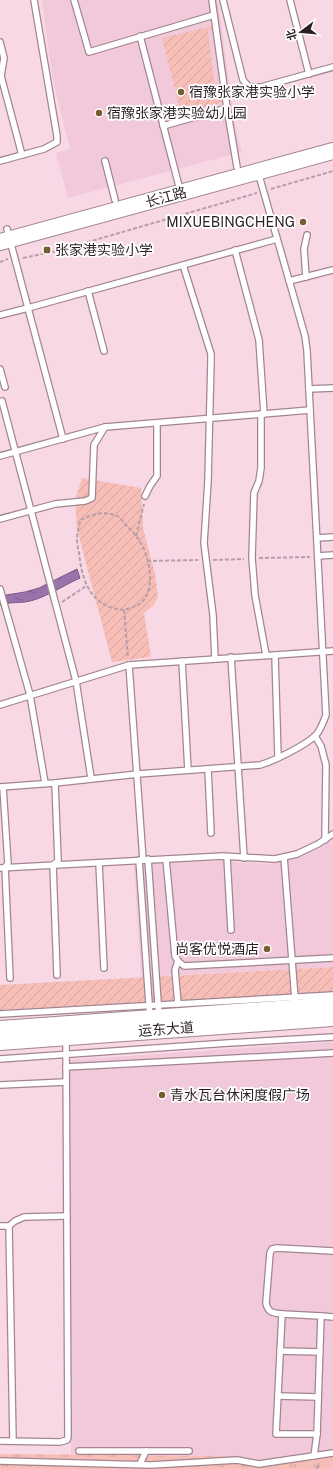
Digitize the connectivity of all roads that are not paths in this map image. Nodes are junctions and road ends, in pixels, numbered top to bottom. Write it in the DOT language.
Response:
graph roads {
  1 [pos="34,0"];
  2 [pos="74,0"];
  3 [pos="212,0"];
  4 [pos="224,0"];
  5 [pos="290,0"];
  6 [pos="214,15"];
  7 [pos="140,36"];
  8 [pos="0,42"];
  9 [pos="333,67"];
  10 [pos="309,74"];
  11 [pos="227,108"];
  12 [pos="163,126"];
  13 [pos="333,141"];
  14 [pos="333,151"];
  15 [pos="22,155"];
  16 [pos="0,161"];
  17 [pos="105,161"];
  18 [pos="237,167"];
  19 [pos="258,172"];
  20 [pos="180,188"];
  21 [pos="115,200"];
  22 [pos="4,235"];
  23 [pos="307,235"];
  24 [pos="277,239"];
  25 [pos="235,250"];
  26 [pos="183,265"];
  27 [pos="333,270"];
  28 [pos="306,277"];
  29 [pos="289,281"];
  30 [pos="88,291"];
  31 [pos="28,308"];
  32 [pos="0,315"];
  33 [pos="104,351"];
  34 [pos="0,369"];
  35 [pos="5,387"];
  36 [pos="309,388"];
  37 [pos="333,388"];
  38 [pos="2,401"];
  39 [pos="310,410"];
  40 [pos="263,414"];
  41 [pos="210,418"];
  42 [pos="157,423"];
  43 [pos="105,427"];
  44 [pos="63,439"];
  45 [pos="15,452"];
  46 [pos="0,456"];
  47 [pos="145,496"];
  48 [pos="32,510"];
  49 [pos="0,520"];
  50 [pos="333,537"];
  51 [pos="317,538"];
  52 [pos="333,555"];
  53 [pos="318,556"];
  54 [pos="0,589"];
  55 [pos="333,651"];
  56 [pos="323,652"];
  57 [pos="266,655"];
  58 [pos="274,655"];
  59 [pos="231,657"];
  60 [pos="215,659"];
  61 [pos="182,661"];
  62 [pos="129,665"];
  63 [pos="76,681"];
  64 [pos="30,695"];
  65 [pos="0,705"];
  66 [pos="315,736"];
  67 [pos="278,757"];
  68 [pos="238,766"];
  69 [pos="208,769"];
  70 [pos="188,770"];
  71 [pos="138,774"];
  72 [pos="91,778"];
  73 [pos="46,783"];
  74 [pos="56,783"];
  75 [pos="1,787"];
  76 [pos="211,833"];
  77 [pos="333,834"];
  78 [pos="325,840"];
  79 [pos="228,857"];
  80 [pos="284,857"];
  81 [pos="244,858"];
  82 [pos="166,859"];
  83 [pos="143,860"];
  84 [pos="99,863"];
  85 [pos="53,865"];
  86 [pos="2,867"];
  87 [pos="231,930"];
  88 [pos="333,958"];
  89 [pos="292,960"];
  90 [pos="178,961"];
  91 [pos="104,968"];
  92 [pos="57,975"];
  93 [pos="10,978"];
  94 [pos="333,994"];
  95 [pos="295,1002"];
  96 [pos="178,1004"];
  97 [pos="333,1005"];
  98 [pos="154,1011"];
  99 [pos="0,1014"];
  100 [pos="333,1018"];
  101 [pos="0,1028"];
  102 [pos="66,1037"];
  103 [pos="333,1037"];
  104 [pos="0,1042"];
  105 [pos="333,1053"];
  106 [pos="66,1055"];
  107 [pos="0,1059"];
  108 [pos="66,1067"];
  109 [pos="66,1082"];
  110 [pos="0,1085"];
  111 [pos="67,1216"];
  112 [pos="0,1226"];
  113 [pos="9,1226"];
  114 [pos="333,1250"];
  115 [pos="282,1314"];
  116 [pos="321,1316"];
  117 [pos="333,1317"];
  118 [pos="280,1351"];
  119 [pos="320,1352"];
  120 [pos="278,1396"];
  121 [pos="318,1397"];
  122 [pos="316,1434"];
  123 [pos="0,1441"];
  124 [pos="13,1441"];
  125 [pos="79,1451"];
  126 [pos="146,1451"];
  127 [pos="189,1451"];
  128 [pos="333,1453"];
  129 [pos="314,1456"];
  130 [pos="0,1461"];
  131 [pos="140,1464"];
  1 -- 15 [label="lane"];
  2 -- 7 [label="lane"];
  3 -- 6 [label="lane"];
  4 -- 10 [label="lane"];
  5 -- 10 [label="lane"];
  6 -- 7 [label="lane"];
  6 -- 11 [label="lane"];
  7 -- 12 [label="lane"];
  8 -- 15 [label="lane"];
  9 -- 10 [label="lane"];
  11 -- 12 [label="lane"];
  11 -- 18 [label="lane"];
  12 -- 20 [label="lane"];
  13 -- 18 [label="street, 长江路"];
  14 -- 19 [label="street, 长江路"];
  15 -- 16 [label="lane"];
  17 -- 21 [label="lane"];
  18 -- 20 [label="street, 长江路"];
  19 -- 20 [label="street, 长江路"];
  19 -- 24 [label="lane"];
  20 -- 21 [label="street, 长江路"];
  20 -- 22 [label="street, 长江路"];
  21 -- 22 [label="street, 长江路"];
  22 -- 31 [label="lane"];
  23 -- 28 [label="lane"];
  24 -- 25 [label="lane"];
  24 -- 29 [label="lane"];
  25 -- 26 [label="lane"];
  25 -- 40 [label="lane"];
  26 -- 30 [label="lane"];
  26 -- 41 [label="lane"];
  27 -- 28 [label="lane"];
  28 -- 29 [label="lane"];
  29 -- 36 [label="lane"];
  30 -- 31 [label="lane"];
  30 -- 33 [label="lane"];
  31 -- 32 [label="lane"];
  31 -- 44 [label="lane"];
  34 -- 35 [label="lane"];
  36 -- 37 [label="lane"];
  36 -- 39 [label="lane"];
  38 -- 45 [label="lane"];
  39 -- 40 [label="lane"];
  39 -- 51 [label="lane"];
  40 -- 41 [label="lane"];
  40 -- 57 [label="lane"];
  41 -- 42 [label="lane"];
  41 -- 60 [label="lane"];
  42 -- 43 [label="lane"];
  42 -- 47 [label="lane"];
  43 -- 44 [label="lane"];
  43 -- 48 [label="lane"];
  44 -- 45 [label="lane"];
  45 -- 46 [label="lane"];
  45 -- 48 [label="lane"];
  48 -- 49 [label="lane"];
  48 -- 63 [label="lane"];
  50 -- 51 [label="lane"];
  51 -- 53 [label="lane"];
  52 -- 53 [label="lane"];
  53 -- 56 [label="lane"];
  54 -- 64 [label="lane"];
  55 -- 56 [label="lane"];
  56 -- 58 [label="lane"];
  56 -- 66 [label="lane"];
  57 -- 58 [label="lane"];
  57 -- 59 [label="lane"];
  58 -- 67 [label="lane"];
  59 -- 60 [label="lane"];
  59 -- 68 [label="lane"];
  60 -- 61 [label="lane"];
  61 -- 62 [label="lane"];
  61 -- 70 [label="lane"];
  62 -- 63 [label="lane"];
  62 -- 71 [label="lane"];
  63 -- 64 [label="lane"];
  63 -- 72 [label="lane"];
  64 -- 65 [label="lane"];
  64 -- 73 [label="lane"];
  66 -- 67 [label="lane"];
  66 -- 78 [label="lane"];
  67 -- 68 [label="lane"];
  68 -- 69 [label="lane"];
  68 -- 81 [label="lane"];
  69 -- 70 [label="lane"];
  69 -- 76 [label="lane"];
  70 -- 71 [label="lane"];
  71 -- 72 [label="lane"];
  71 -- 83 [label="lane"];
  72 -- 74 [label="lane"];
  73 -- 74 [label="lane"];
  73 -- 75 [label="lane"];
  74 -- 85 [label="lane"];
  75 -- 86 [label="lane"];
  77 -- 78 [label="lane"];
  78 -- 80 [label="lane"];
  79 -- 81 [label="lane"];
  79 -- 82 [label="lane"];
  79 -- 87 [label="lane"];
  80 -- 81 [label="lane"];
  80 -- 89 [label="lane"];
  82 -- 83 [label="lane"];
  82 -- 90 [label="lane"];
  83 -- 84 [label="lane"];
  83 -- 98 [label="lane"];
  83 -- 98 [label="lane"];
  84 -- 85 [label="lane"];
  84 -- 91 [label="lane"];
  85 -- 86 [label="lane"];
  85 -- 92 [label="lane"];
  86 -- 93 [label="lane"];
  88 -- 89 [label="lane"];
  89 -- 90 [label="lane"];
  89 -- 95 [label="lane"];
  90 -- 96 [label="lane"];
  94 -- 95 [label="lane"];
  95 -- 96 [label="lane"];
  95 -- 97 [label="street, 运东大道"];
  95 -- 98 [label="street, 运东大道"];
  96 -- 98 [label="lane"];
  98 -- 99 [label="lane"];
  98 -- 101 [label="street, 运东大道"];
  100 -- 102 [label="street, 运东大道"];
  102 -- 104 [label="street, 运东大道"];
  102 -- 106 [label="lane"];
  103 -- 106 [label="lane"];
  105 -- 108 [label="lane"];
  106 -- 107 [label="lane"];
  106 -- 108 [label="lane"];
  108 -- 109 [label="lane"];
  109 -- 110 [label="lane"];
  109 -- 111 [label="lane"];
  111 -- 113 [label="lane"];
  111 -- 124 [label="lane"];
  112 -- 113 [label="lane"];
  113 -- 124 [label="lane"];
  114 -- 115 [label="lane"];
  115 -- 116 [label="lane"];
  115 -- 118 [label="lane"];
  116 -- 117 [label="lane"];
  116 -- 119 [label="lane"];
  118 -- 119 [label="lane"];
  118 -- 120 [label="lane"];
  119 -- 121 [label="lane"];
  120 -- 121 [label="lane"];
  120 -- 122 [label="lane"];
  121 -- 122 [label="lane"];
  122 -- 129 [label="lane"];
  123 -- 124 [label="lane"];
  125 -- 126 [label="lane"];
  126 -- 127 [label="lane"];
  126 -- 131 [label="lane"];
  128 -- 129 [label="lane"];
  129 -- 131 [label="lane"];
  130 -- 131 [label="lane"];
}
